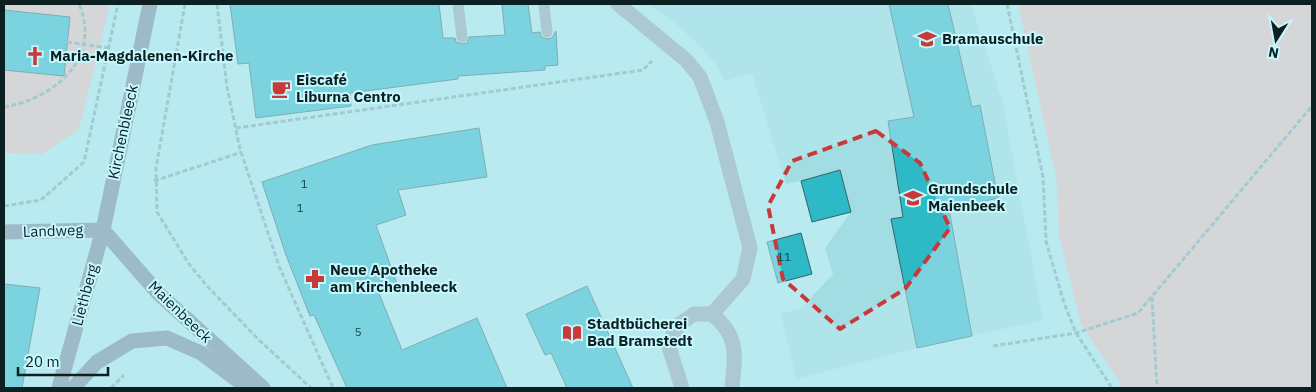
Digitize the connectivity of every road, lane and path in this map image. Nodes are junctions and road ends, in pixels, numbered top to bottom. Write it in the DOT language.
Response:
graph roads {
  1 [pos="79,4"];
  2 [pos="118,4"];
  3 [pos="150,4"];
  4 [pos="185,4"];
  5 [pos="217,4"];
  6 [pos="458,4"];
  7 [pos="544,4"];
  8 [pos="618,4"];
  9 [pos="1007,4"];
  10 [pos="547,32"];
  11 [pos="462,37"];
  12 [pos="67,42"];
  13 [pos="667,43"];
  14 [pos="83,44"];
  15 [pos="109,48"];
  16 [pos="4,106"];
  17 [pos="1312,106"];
  18 [pos="236,128"];
  19 [pos="242,152"];
  20 [pos="154,181"];
  21 [pos="4,206"];
  22 [pos="103,230"];
  23 [pos="4,232"];
  24 [pos="1152,297"];
  25 [pos="712,314"];
  26 [pos="1076,333"];
  27 [pos="993,346"];
  28 [pos="128,372"];
  29 [pos="60,388"];
  30 [pos="73,388"];
  31 [pos="111,388"];
  32 [pos="248,388"];
  33 [pos="263,388"];
  34 [pos="311,388"];
  35 [pos="333,388"];
  36 [pos="682,388"];
  37 [pos="732,388"];
  38 [pos="1112,388"];
  39 [pos="1157,388"];
  1 -- 14 [label="path"];
  2 -- 15 [label="path"];
  3 -- 22 [label="street, Kirchenbleeck"];
  4 -- 20 [label="path"];
  5 -- 18 [label="path"];
  6 -- 11 [label="lane"];
  7 -- 10 [label="lane"];
  8 -- 13 [label="street"];
  9 -- 26 [label="path"];
  12 -- 14 [label="path"];
  13 -- 18 [label="path"];
  13 -- 25 [label="street"];
  14 -- 15 [label="path"];
  14 -- 16 [label="path"];
  15 -- 21 [label="path"];
  17 -- 24 [label="path"];
  18 -- 19 [label="path"];
  19 -- 20 [label="path"];
  19 -- 35 [label="path"];
  20 -- 34 [label="path"];
  22 -- 23 [label="street, Landweg"];
  22 -- 29 [label="street, Liethberg"];
  22 -- 33 [label="street, Maienbeeck"];
  24 -- 26 [label="path"];
  24 -- 39 [label="path"];
  25 -- 36 [label="street"];
  25 -- 37 [label="street"];
  26 -- 27 [label="path"];
  26 -- 38 [label="path"];
  28 -- 31 [label="path"];
  30 -- 32 [label="street"];
}
